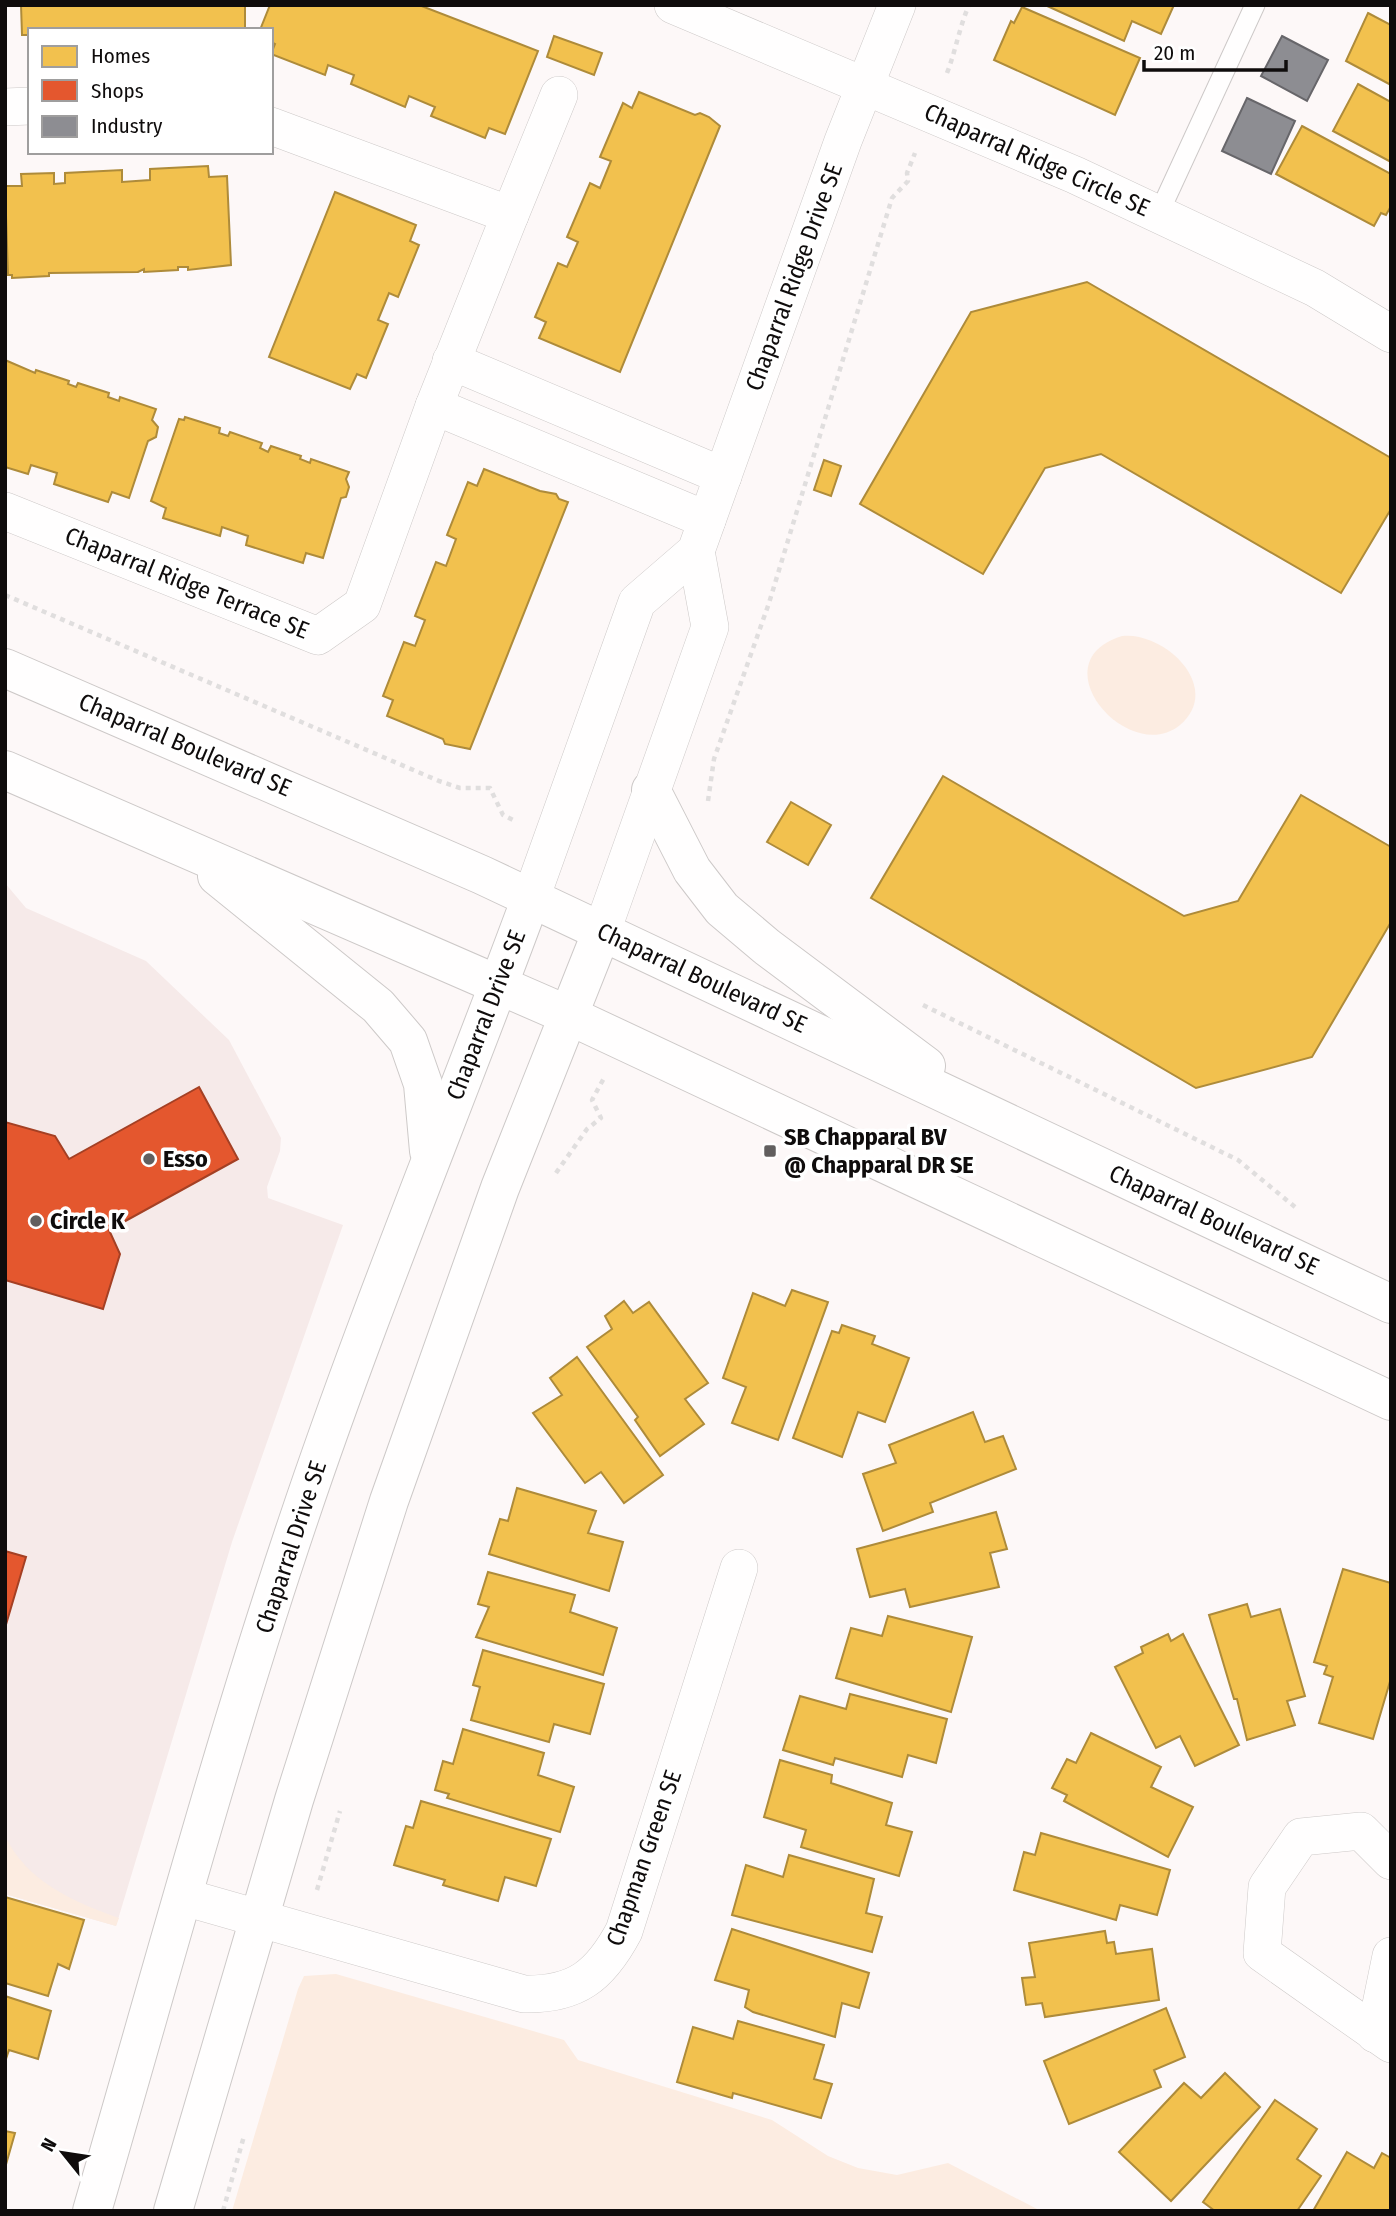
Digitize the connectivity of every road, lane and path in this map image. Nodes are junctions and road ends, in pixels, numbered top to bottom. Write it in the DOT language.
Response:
graph roads {
  1 [pos="673,5"];
  2 [pos="897,5"];
  3 [pos="970,5"];
  4 [pos="1255,5"];
  5 [pos="864,85"];
  6 [pos="559,94"];
  7 [pos="28,106"];
  8 [pos="5,107"];
  9 [pos="931,114"];
  10 [pos="273,127"];
  11 [pos="1159,214"];
  12 [pos="510,215"];
  13 [pos="1391,334"];
  14 [pos="451,361"];
  15 [pos="433,406"];
  16 [pos="723,476"];
  17 [pos="5,511"];
  18 [pos="701,536"];
  19 [pos="5,596"];
  20 [pos="5,668"];
  21 [pos="5,770"];
  22 [pos="651,790"];
  23 [pos="708,810"];
  24 [pos="503,815"];
  25 [pos="175,843"];
  26 [pos="531,898"];
  27 [pos="602,931"];
  28 [pos="499,985"];
  29 [pos="920,1004"];
  30 [pos="570,1016"];
  31 [pos="592,1100"];
  32 [pos="986,1112"];
  33 [pos="429,1160"];
  34 [pos="553,1180"];
  35 [pos="1301,1212"];
  36 [pos="1391,1304"];
  37 [pos="1391,1401"];
  38 [pos="739,1568"];
  39 [pos="341,1810"];
  40 [pos="1391,1861"];
  41 [pos="322,1875"];
  42 [pos="184,1897"];
  43 [pos="258,1919"];
  44 [pos="1391,1956"];
  45 [pos="1383,2039"];
  46 [pos="92,2211"];
  47 [pos="173,2211"];
  1 -- 5 [label="street, Chaparral Ridge Circle SE"];
  2 -- 5 [label="street, Chaparral Ridge Drive SE"];
  3 -- 9 [label="path"];
  4 -- 11 [label="lane"];
  5 -- 9 [label="street, Chaparral Ridge Circle SE"];
  5 -- 16 [label="street, Chaparral Ridge Drive SE"];
  6 -- 12 [label="street, Chaparral Ridge Terrace SE"];
  7 -- 8 [label="street"];
  9 -- 11 [label="street, Chaparral Ridge Circle SE"];
  9 -- 23 [label="path"];
  10 -- 12 [label="street"];
  11 -- 13 [label="street, Chaparral Ridge Circle SE"];
  12 -- 14 [label="street, Chaparral Ridge Terrace SE"];
  14 -- 15 [label="street, Chaparral Ridge Terrace SE"];
  14 -- 16 [label="street"];
  15 -- 17 [label="street, Chaparral Ridge Terrace SE"];
  15 -- 18 [label="street"];
  16 -- 18 [label="street, Chaparral Ridge Drive SE"];
  18 -- 22 [label="street"];
  18 -- 26 [label="street, Chaparral Ridge Drive SE"];
  19 -- 24 [label="path"];
  20 -- 26 [label="main road, Chaparral Boulevard SE"];
  21 -- 25 [label="main road"];
  22 -- 27 [label="street"];
  22 -- 32 [label="main road"];
  25 -- 28 [label="main road"];
  25 -- 33 [label="main road"];
  26 -- 27 [label="main road, Chaparral Boulevard SE"];
  26 -- 28 [label="main road, Chaparral Drive SE"];
  27 -- 30 [label="main road"];
  27 -- 32 [label="main road, Chaparral Boulevard SE"];
  28 -- 30 [label="main road"];
  28 -- 33 [label="main road, Chaparral Drive SE"];
  29 -- 35 [label="path"];
  30 -- 37 [label="main road"];
  30 -- 43 [label="main road"];
  31 -- 34 [label="path"];
  32 -- 36 [label="main road, Chaparral Boulevard SE"];
  33 -- 42 [label="main road, Chaparral Drive SE"];
  38 -- 43 [label="street, Chapman Green SE"];
  39 -- 41 [label="path"];
  40 -- 45 [label="street"];
  42 -- 43 [label="street, Chapman Green SE"];
  42 -- 46 [label="main road, Chaparral Drive SE"];
  43 -- 47 [label="main road"];
  44 -- 45 [label="street"];
}
